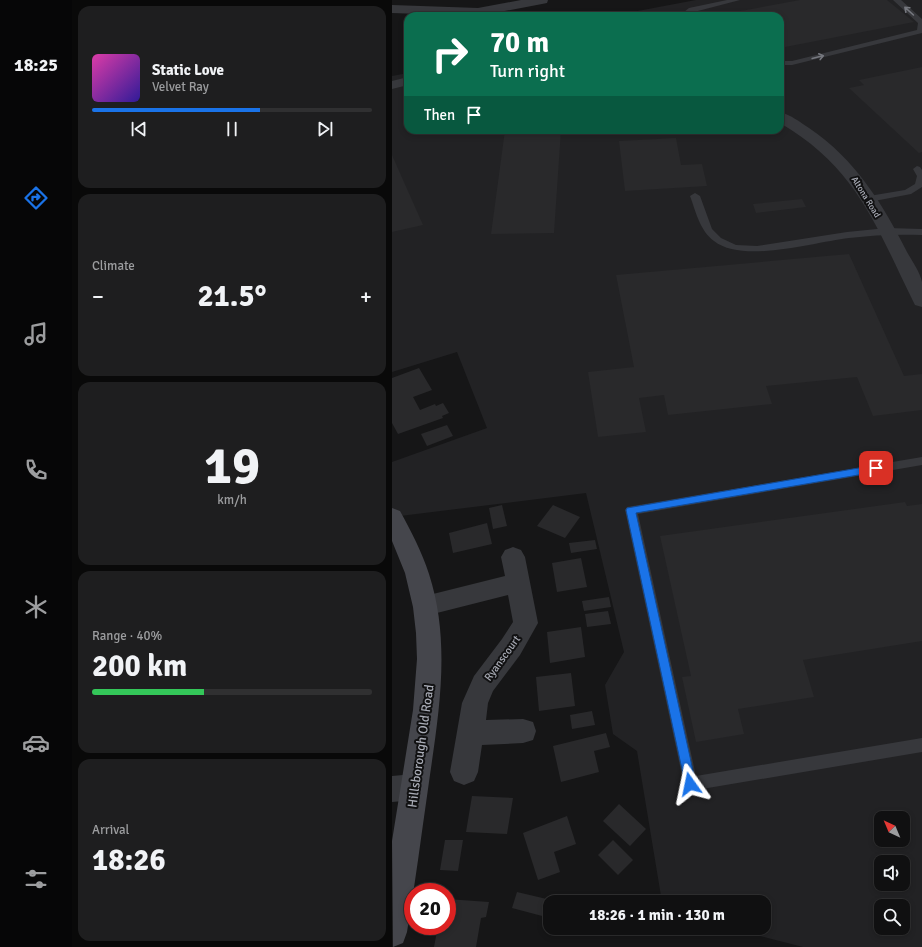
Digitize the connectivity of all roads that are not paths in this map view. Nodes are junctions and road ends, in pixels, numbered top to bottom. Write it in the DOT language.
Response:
graph roads {
  1 [pos="542,0"];
  2 [pos="736,0"];
  3 [pos="897,0"];
  4 [pos="392,9"];
  5 [pos="689,12"];
  6 [pos="922,23"];
  7 [pos="784,63"];
  8 [pos="404,83"];
  9 [pos="392,85"];
  10 [pos="784,120"];
  11 [pos="917,169"];
  12 [pos="695,196"];
  13 [pos="869,199"];
  14 [pos="887,232"];
  15 [pos="922,232"];
  16 [pos="922,301"];
  17 [pos="922,460"];
  18 [pos="392,517"];
  19 [pos="513,557"];
  20 [pos="518,583"];
  21 [pos="425,606"];
  22 [pos="523,731"];
  23 [pos="471,733"];
  24 [pos="922,745"];
  25 [pos="464,772"];
  26 [pos="403,788"];
  27 [pos="392,932"];
  1 -- 4 [label="street"];
  2 -- 5 [label="lane"];
  6 -- 3 [label="lane, one-way"];
  7 -- 6 [label="lane, one-way"];
  8 -- 9 [label="street"];
  10 -- 13 [label="street, Altona Road"];
  11 -- 13 [label="lane"];
  12 -- 14 [label="lane"];
  13 -- 14 [label="street, Altona Road"];
  14 -- 15 [label="lane"];
  14 -- 16 [label="street, Altona Road"];
  17 -- 24 [label="lane"];
  18 -- 21 [label="street, Hillsborough Old Road"];
  19 -- 20 [label="street, Ryanscourt"];
  20 -- 21 [label="street"];
  20 -- 23 [label="street, Ryanscourt"];
  21 -- 26 [label="street, Hillsborough Old Road"];
  22 -- 23 [label="street"];
  23 -- 25 [label="street, Ryanscourt"];
  26 -- 27 [label="street, Hillsborough Old Road"];
}
